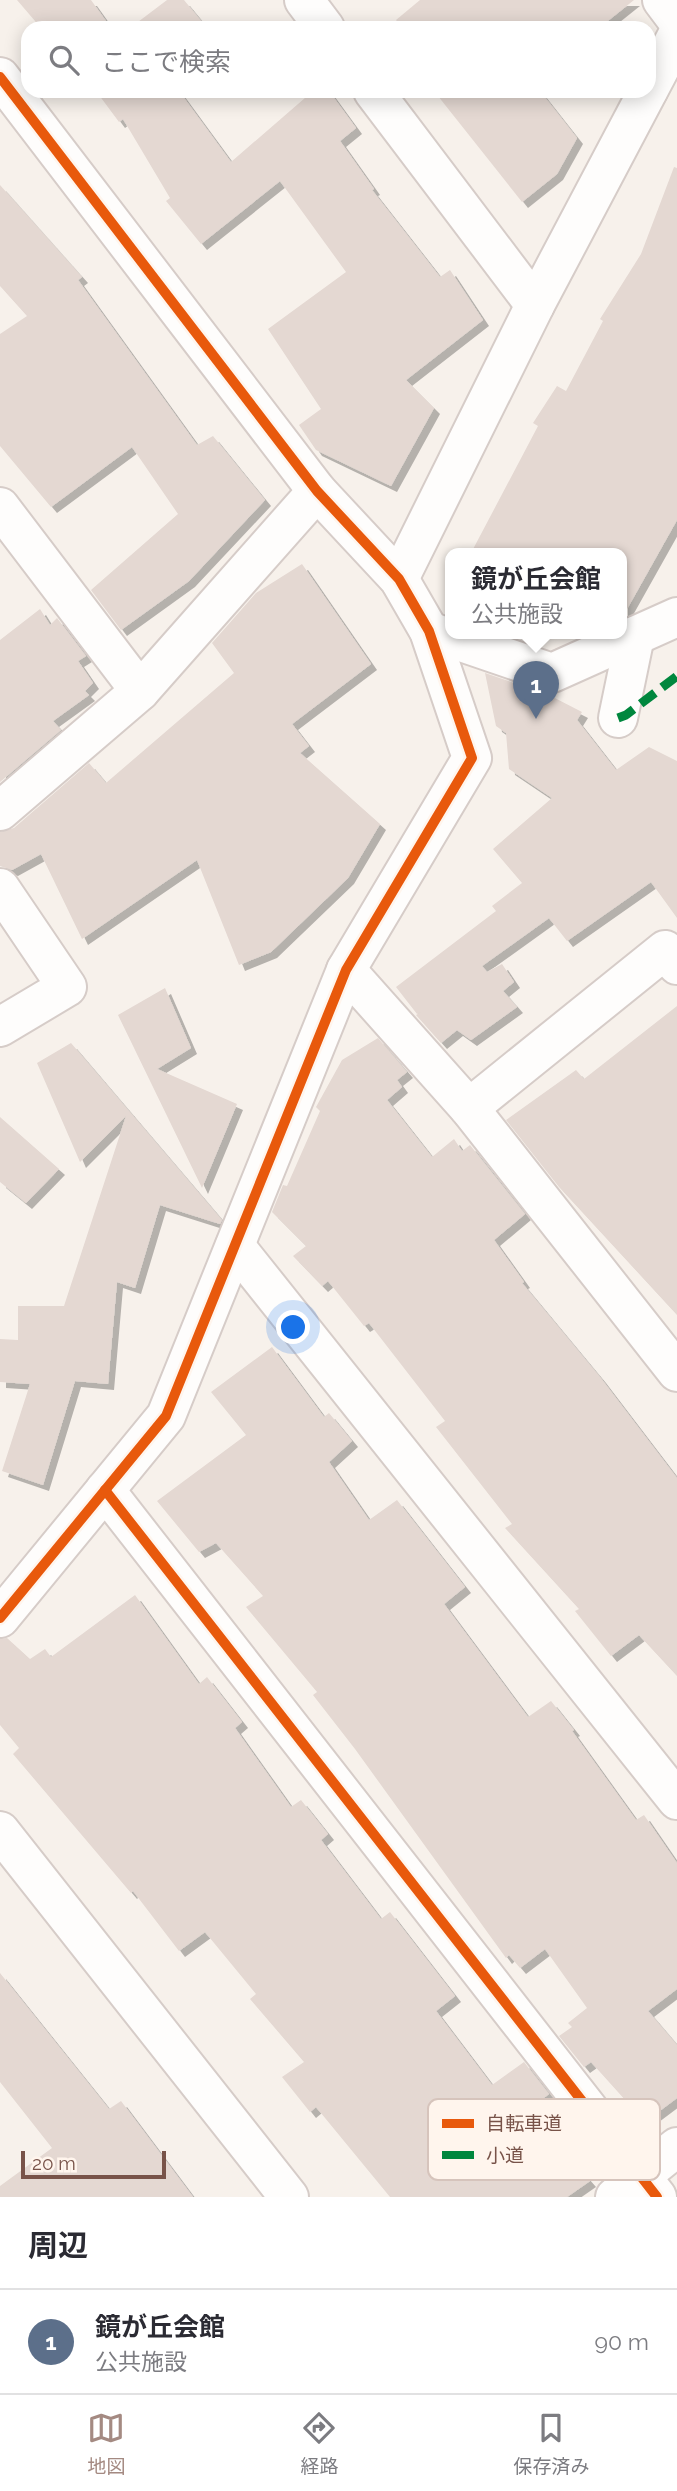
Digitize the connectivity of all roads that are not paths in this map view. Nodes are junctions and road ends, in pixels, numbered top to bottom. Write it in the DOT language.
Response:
graph roads {
  1 [pos="304,0"];
  2 [pos="662,0"];
  3 [pos="677,20"];
  4 [pos="320,21"];
  5 [pos="677,36"];
  6 [pos="656,76"];
  7 [pos="0,78"];
  8 [pos="378,98"];
  9 [pos="645,98"];
  10 [pos="535,304"];
  11 [pos="317,491"];
  12 [pos="0,507"];
  13 [pos="399,579"];
  14 [pos="677,617"];
  15 [pos="429,631"];
  16 [pos="445,636"];
  17 [pos="635,636"];
  18 [pos="452,639"];
  19 [pos="140,691"];
  20 [pos="618,718"];
  21 [pos="0,811"];
  22 [pos="0,887"];
  23 [pos="677,965"];
  24 [pos="346,970"];
  25 [pos="0,1027"];
  26 [pos="469,1108"];
  27 [pos="235,1245"];
  28 [pos="677,1372"];
  29 [pos="105,1490"];
  30 [pos="0,1618"];
  31 [pos="677,1800"];
  32 [pos="0,1831"];
  33 [pos="568,2099"];
  34 [pos="677,2147"];
  35 [pos="660,2165"];
  36 [pos="289,2197"];
  1 -- 4 [label="street"];
  2 -- 3 [label="street"];
  5 -- 6 [label="street"];
  7 -- 11 [label="street"];
  8 -- 10 [label="street"];
  9 -- 10 [label="street"];
  10 -- 13 [label="street"];
  11 -- 13 [label="street"];
  11 -- 19 [label="street"];
  12 -- 19 [label="street"];
  13 -- 15 [label="street"];
  14 -- 17 [label="street"];
  15 -- 16 [label="street"];
  15 -- 24 [label="street"];
  17 -- 18 [label="street"];
  17 -- 20 [label="street"];
  19 -- 21 [label="street"];
  22 -- 25 [label="street"];
  23 -- 26 [label="street"];
  24 -- 26 [label="street"];
  24 -- 27 [label="street"];
  26 -- 28 [label="street"];
  27 -- 29 [label="street"];
  27 -- 31 [label="street"];
  29 -- 30 [label="street"];
  29 -- 33 [label="street"];
  32 -- 36 [label="street"];
  34 -- 35 [label="street"];
}
